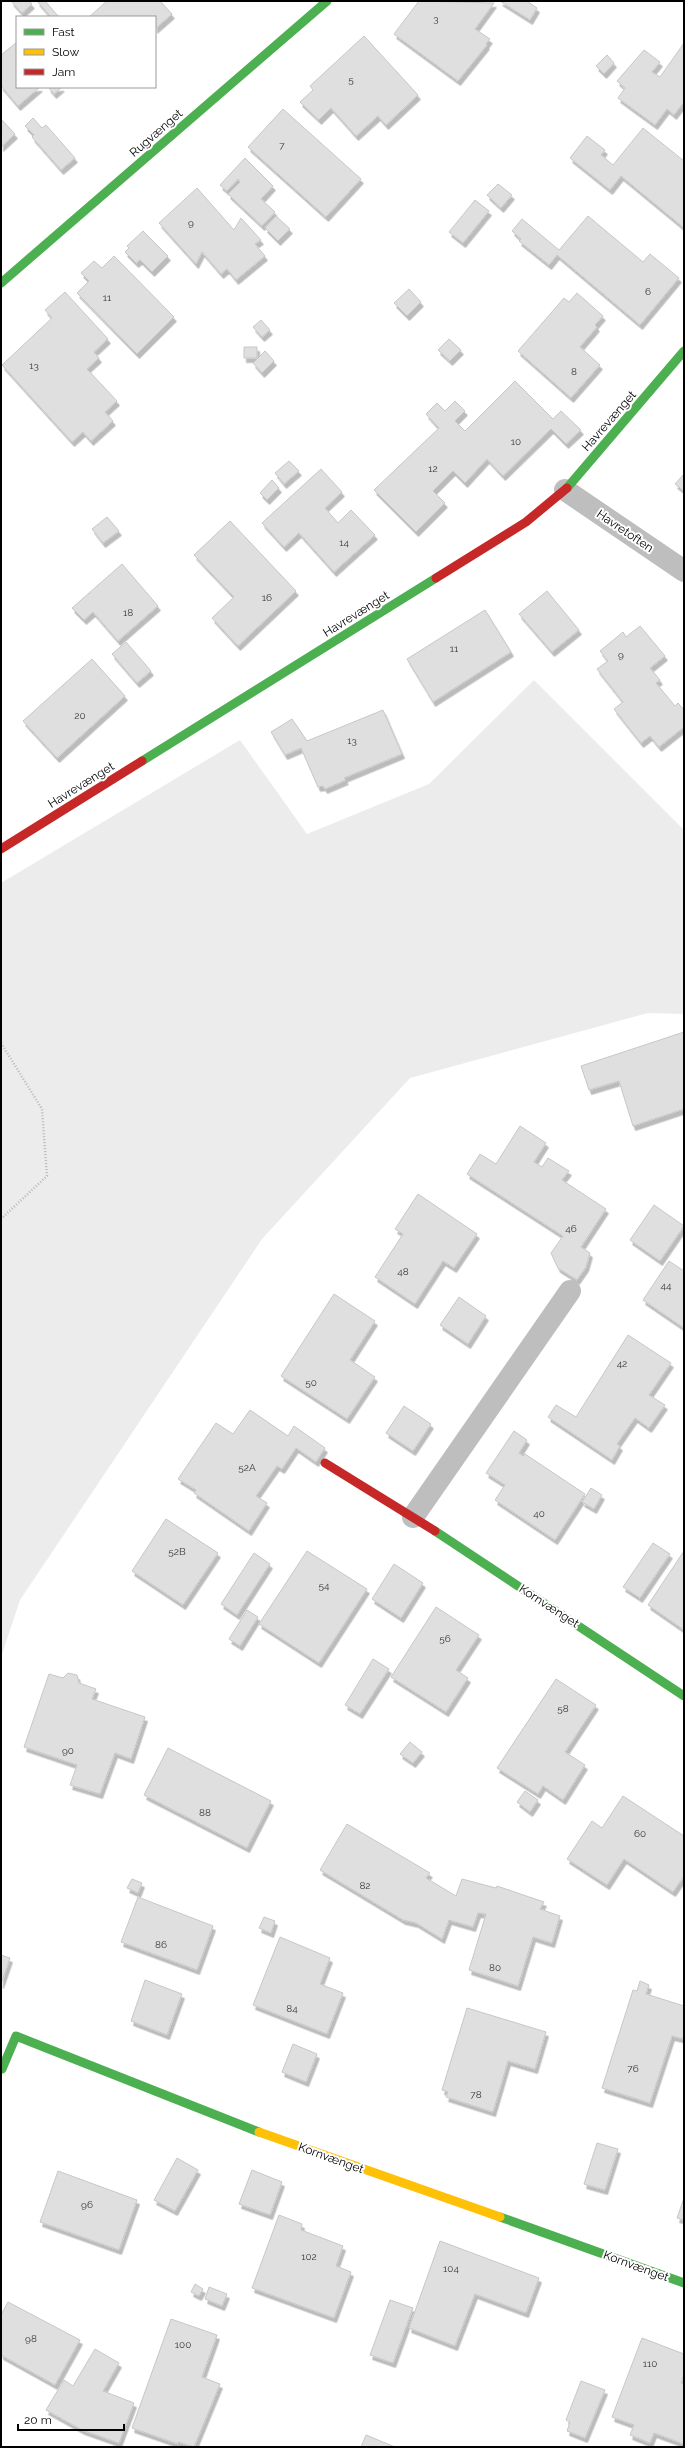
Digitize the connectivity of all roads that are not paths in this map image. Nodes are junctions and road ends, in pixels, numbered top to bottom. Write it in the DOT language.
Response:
graph roads {
  1 [pos="327,1"];
  2 [pos="1,284"];
  3 [pos="684,352"];
  4 [pos="565,490"];
  5 [pos="684,571"];
  6 [pos="1,849"];
  7 [pos="570,1291"];
  8 [pos="325,1463"];
  9 [pos="413,1517"];
  10 [pos="684,1696"];
  11 [pos="2,2069"];
  12 [pos="684,2283"];
  1 -- 2 [label="street, Rugvænget"];
  3 -- 4 [label="street, Havrevænget"];
  4 -- 5 [label="street, Havretoften"];
  4 -- 6 [label="street, Havrevænget"];
  7 -- 9 [label="street"];
  8 -- 9 [label="street, Kornvænget"];
  9 -- 10 [label="street, Kornvænget"];
  11 -- 12 [label="street, Kornvænget"];
}
